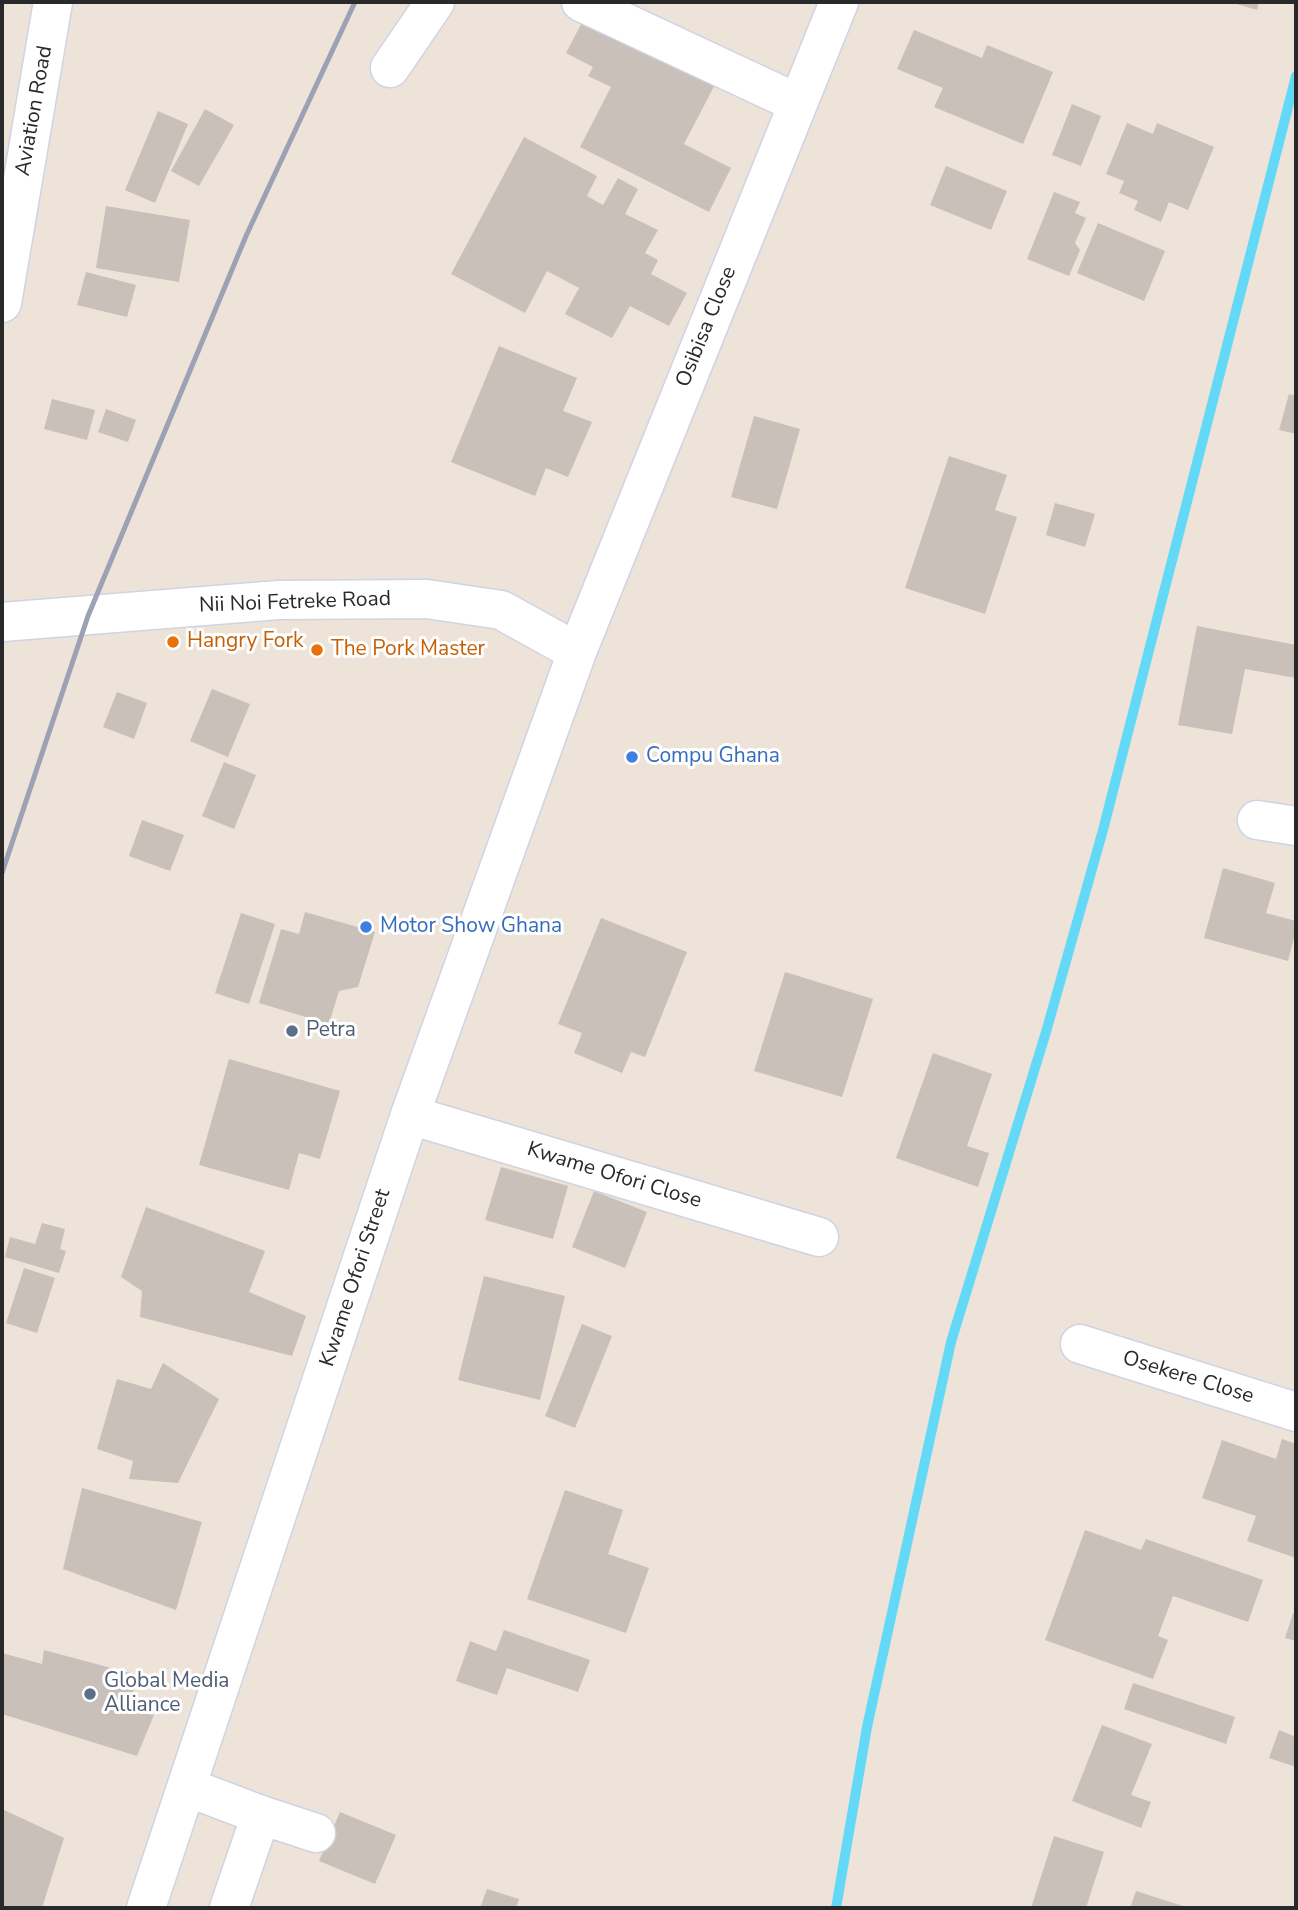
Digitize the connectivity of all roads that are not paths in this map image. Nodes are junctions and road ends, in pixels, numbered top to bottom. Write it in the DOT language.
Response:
graph roads {
  1 [pos="53,2"];
  2 [pos="435,2"];
  3 [pos="581,2"];
  4 [pos="839,2"];
  5 [pos="390,68"];
  6 [pos="797,103"];
  7 [pos="2,303"];
  8 [pos="2,622"];
  9 [pos="577,653"];
  10 [pos="1257,820"];
  11 [pos="1296,826"];
  12 [pos="410,1115"];
  13 [pos="819,1237"];
  14 [pos="1080,1344"];
  15 [pos="1296,1412"];
  16 [pos="187,1787"];
  17 [pos="261,1815"];
  18 [pos="316,1833"];
  19 [pos="146,1908"];
  20 [pos="229,1908"];
  1 -- 7 [label="street, Aviation Road"];
  2 -- 5 [label="street"];
  3 -- 6 [label="street"];
  4 -- 6 [label="street, Osibisa Close"];
  6 -- 9 [label="street, Osibisa Close"];
  8 -- 9 [label="street, Nii Noi Fetreke Road"];
  9 -- 12 [label="street, Kwame Ofori Street"];
  10 -- 11 [label="street"];
  12 -- 13 [label="street, Kwame Ofori Close"];
  12 -- 16 [label="street, Kwame Ofori Street"];
  14 -- 15 [label="street, Osekere Close"];
  16 -- 17 [label="street"];
  16 -- 19 [label="street, Kwame Ofori Street"];
  17 -- 18 [label="street"];
  17 -- 20 [label="street"];
}
